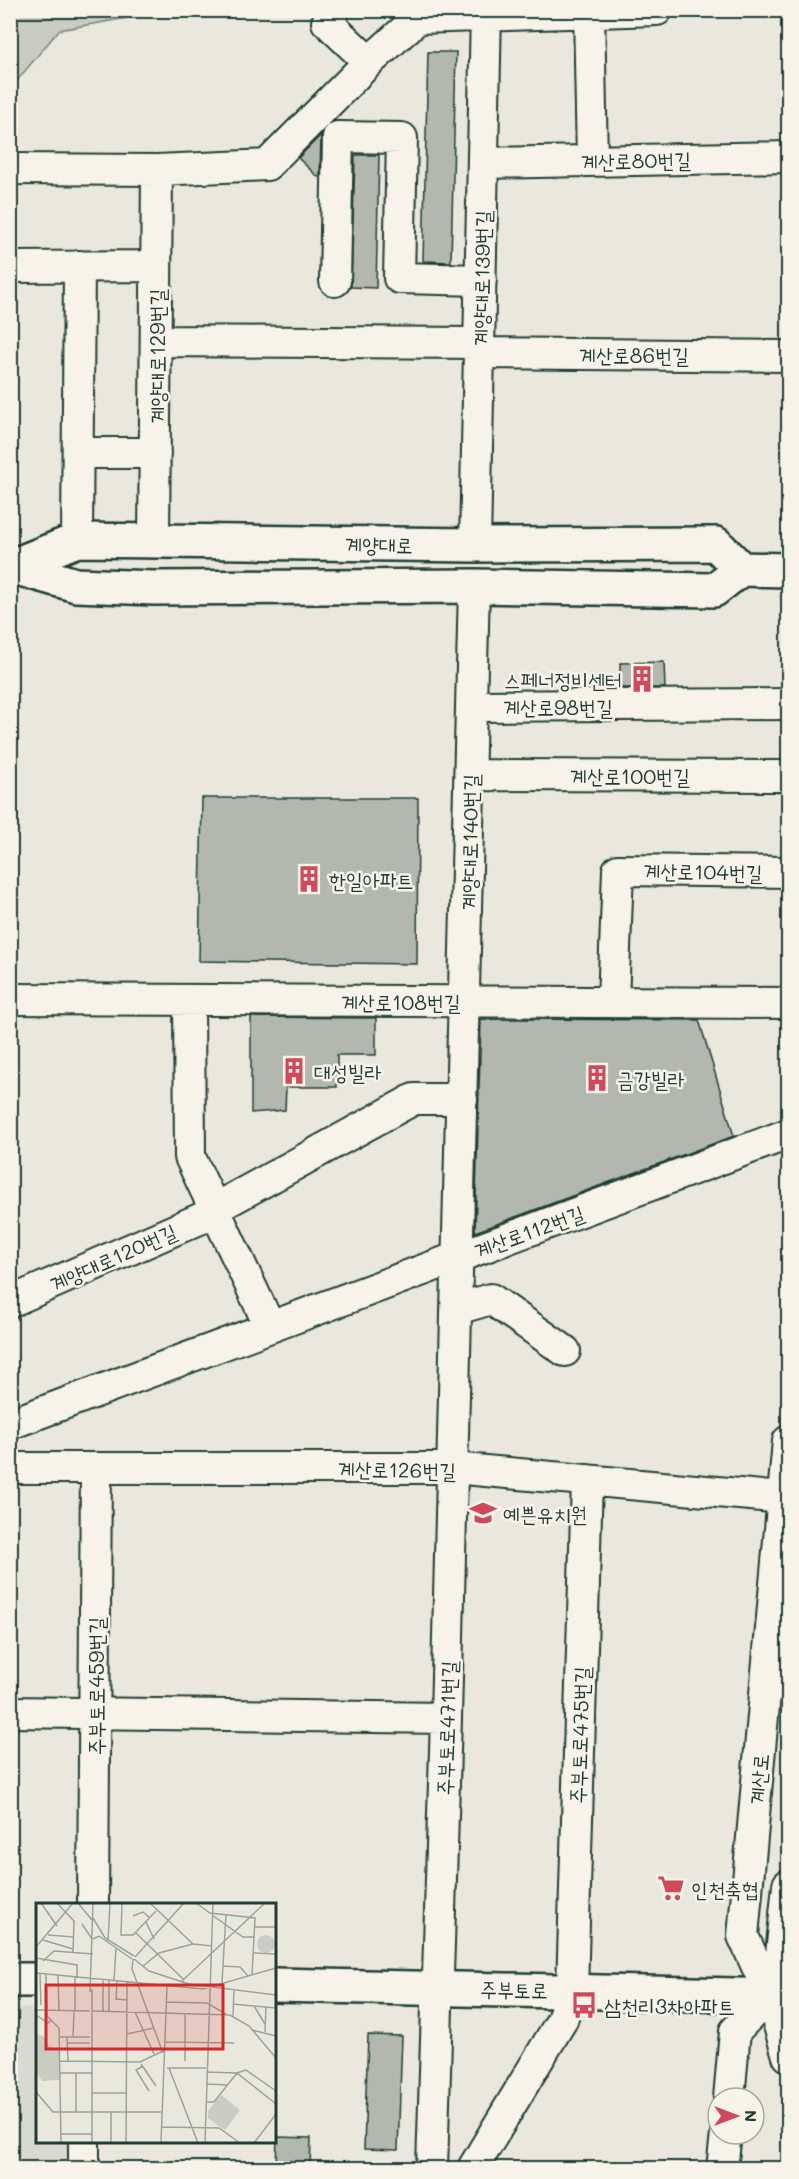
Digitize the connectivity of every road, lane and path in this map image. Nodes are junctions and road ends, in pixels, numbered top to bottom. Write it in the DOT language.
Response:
graph roads {
  1 [pos="335,10"];
  2 [pos="657,10"];
  3 [pos="589,11"];
  4 [pos="486,12"];
  5 [pos="369,62"];
  6 [pos="789,157"];
  7 [pos="592,161"];
  8 [pos="483,164"];
  9 [pos="10,169"];
  10 [pos="157,170"];
  11 [pos="79,266"];
  12 [pos="156,266"];
  13 [pos="10,267"];
  14 [pos="481,280"];
  15 [pos="335,281"];
  16 [pos="156,340"];
  17 [pos="480,348"];
  18 [pos="789,356"];
  19 [pos="79,453"];
  20 [pos="155,453"];
  21 [pos="77,540"];
  22 [pos="154,541"];
  23 [pos="476,545"];
  24 [pos="11,566"];
  25 [pos="741,569"];
  26 [pos="789,570"];
  27 [pos="474,586"];
  28 [pos="789,704"];
  29 [pos="472,706"];
  30 [pos="471,775"];
  31 [pos="789,776"];
  32 [pos="789,872"];
  33 [pos="10,999"];
  34 [pos="189,1000"];
  35 [pos="465,1001"];
  36 [pos="613,1002"];
  37 [pos="789,1003"];
  38 [pos="462,1099"];
  39 [pos="789,1134"];
  40 [pos="214,1209"];
  41 [pos="458,1257"];
  42 [pos="10,1302"];
  43 [pos="457,1309"];
  44 [pos="270,1328"];
  45 [pos="566,1351"];
  46 [pos="10,1424"];
  47 [pos="789,1441"];
  48 [pos="10,1468"];
  49 [pos="96,1468"];
  50 [pos="453,1468"];
  51 [pos="587,1480"];
  52 [pos="783,1498"];
  53 [pos="10,1712"];
  54 [pos="94,1713"];
  55 [pos="446,1718"];
  56 [pos="789,1886"];
  57 [pos="93,1903"];
  58 [pos="10,1980"];
  59 [pos="36,1980"];
  60 [pos="276,1985"];
  61 [pos="439,1988"];
  62 [pos="572,1990"];
  63 [pos="779,1995"];
  64 [pos="789,2056"];
  65 [pos="730,2086"];
  66 [pos="84,2143"];
  67 [pos="725,2146"];
  68 [pos="84,2169"];
  69 [pos="432,2169"];
  70 [pos="473,2169"];
  71 [pos="722,2169"];
  1 -- 5 [label="street"];
  2 -- 3 [label="street"];
  3 -- 4 [label="street"];
  3 -- 7 [label="street"];
  4 -- 5 [label="street"];
  4 -- 8 [label="street, 계양대로139번길"];
  5 -- 10 [label="street"];
  6 -- 7 [label="street, 계산로80번길"];
  7 -- 8 [label="street, 계산로80번길"];
  8 -- 14 [label="street, 계양대로139번길"];
  9 -- 10 [label="street"];
  10 -- 12 [label="street, 계양대로129번길"];
  11 -- 12 [label="street"];
  11 -- 13 [label="street"];
  11 -- 19 [label="street"];
  12 -- 16 [label="street, 계양대로129번길"];
  14 -- 15 [label="street"];
  14 -- 17 [label="street, 계양대로139번길"];
  16 -- 17 [label="street, 계산로86번길"];
  16 -- 20 [label="street, 계양대로129번길"];
  17 -- 18 [label="street, 계산로86번길"];
  17 -- 23 [label="street, 계양대로139번길"];
  19 -- 20 [label="street"];
  19 -- 21 [label="street"];
  20 -- 22 [label="street, 계양대로129번길"];
  21 -- 22 [label="main road, 계양대로"];
  21 -- 24 [label="main road, 계양대로"];
  22 -- 23 [label="main road, 계양대로"];
  23 -- 25 [label="main road, 계양대로"];
  24 -- 27 [label="main road, 계양대로"];
  25 -- 26 [label="main road"];
  25 -- 27 [label="main road, 계양대로"];
  27 -- 29 [label="street, 계양대로140번길"];
  28 -- 29 [label="street, 계산로98번길"];
  29 -- 30 [label="street, 계양대로140번길"];
  30 -- 31 [label="street, 계산로100번길"];
  30 -- 35 [label="street, 계양대로140번길"];
  32 -- 36 [label="street, 계산로104번길"];
  33 -- 34 [label="street, 계산로108번길"];
  34 -- 35 [label="street, 계산로108번길"];
  34 -- 40 [label="street"];
  35 -- 36 [label="street, 계산로108번길"];
  35 -- 38 [label="street, 계양대로140번길"];
  36 -- 37 [label="street, 계산로108번길"];
  38 -- 40 [label="street"];
  38 -- 41 [label="street, 계양대로140번길"];
  39 -- 41 [label="street, 계산로112번길"];
  40 -- 42 [label="street, 계양대로120번길"];
  40 -- 44 [label="street"];
  41 -- 43 [label="street, 계양대로140번길"];
  41 -- 44 [label="street, 계산로112번길"];
  43 -- 45 [label="street"];
  43 -- 50 [label="street, 계양대로140번길"];
  44 -- 46 [label="street, 계산로112번길"];
  47 -- 52 [label="street, 계산로"];
  48 -- 49 [label="street, 계산로126번길"];
  49 -- 50 [label="street, 계산로126번길"];
  49 -- 54 [label="street, 주부토로459번길"];
  50 -- 51 [label="street, 계산로126번길"];
  50 -- 55 [label="street, 주부토로471번길"];
  51 -- 52 [label="street, 계산로126번길"];
  51 -- 62 [label="street, 주부토로475번길"];
  52 -- 63 [label="street, 계산로"];
  53 -- 54 [label="street"];
  54 -- 55 [label="street"];
  54 -- 57 [label="street, 주부토로459번길"];
  55 -- 61 [label="street, 주부토로471번길"];
  56 -- 63 [label="street"];
  58 -- 59 [label="main road"];
  60 -- 61 [label="main road, 주부토로"];
  61 -- 62 [label="main road, 주부토로"];
  61 -- 69 [label="street, 주부토로471번길"];
  62 -- 63 [label="main road, 주부토로"];
  62 -- 70 [label="street, 주부토로475번길"];
  63 -- 64 [label="street, 계산로"];
  63 -- 65 [label="street"];
  66 -- 68 [label="street"];
  67 -- 71 [label="street"];
}
